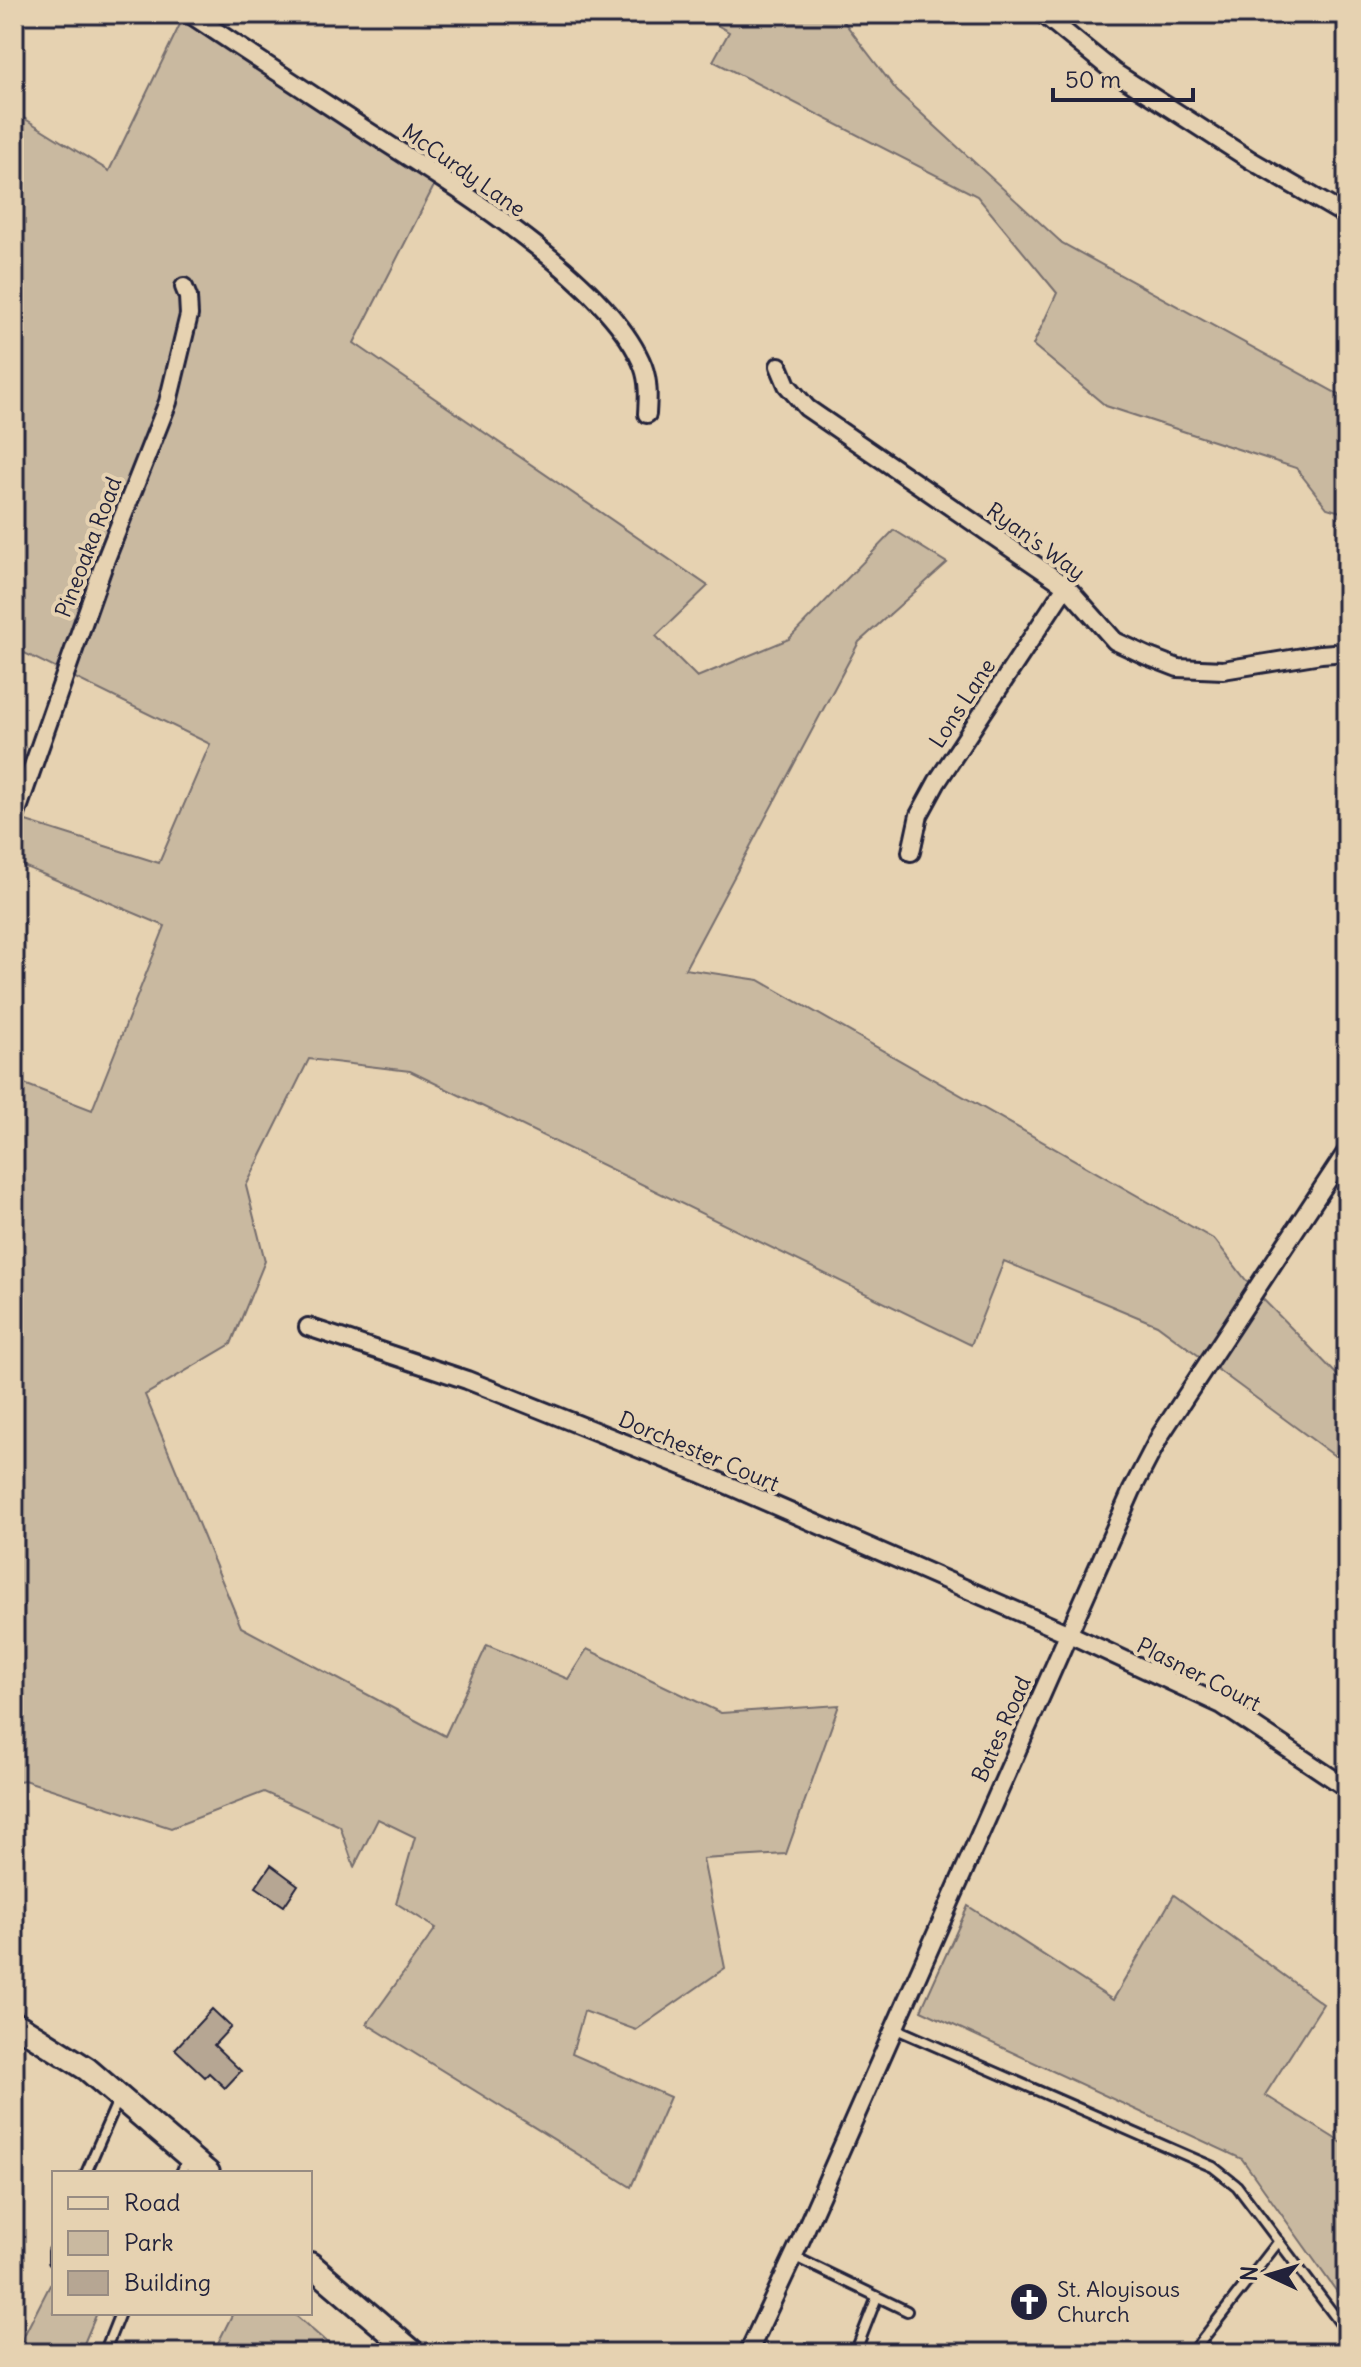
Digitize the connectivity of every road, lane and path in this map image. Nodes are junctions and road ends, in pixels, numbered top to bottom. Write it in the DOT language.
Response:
graph roads {
  1 [pos="190,14"];
  2 [pos="1043,14"];
  3 [pos="1347,216"];
  4 [pos="184,287"];
  5 [pos="779,366"];
  6 [pos="647,414"];
  7 [pos="1066,586"];
  8 [pos="1347,652"];
  9 [pos="14,820"];
  10 [pos="911,852"];
  11 [pos="1347,1151"];
  12 [pos="308,1327"];
  13 [pos="1067,1633"];
  14 [pos="1347,1788"];
  15 [pos="14,2023"];
  16 [pos="894,2028"];
  17 [pos="119,2098"];
  18 [pos="185,2164"];
  19 [pos="87,2171"];
  20 [pos="1279,2241"];
  21 [pos="793,2256"];
  22 [pos="312,2266"];
  23 [pos="877,2297"];
  24 [pos="907,2311"];
  25 [pos="119,2315"];
  26 [pos="1347,2332"];
  27 [pos="104,2353"];
  28 [pos="414,2353"];
  29 [pos="748,2353"];
  30 [pos="855,2353"];
  31 [pos="1192,2353"];
  1 -- 6 [label="street, McCurdy Lane"];
  2 -- 3 [label="street"];
  4 -- 9 [label="street, Pineoaka Road"];
  5 -- 7 [label="street, Ryan's Way"];
  7 -- 8 [label="street, Ryan's Way"];
  7 -- 10 [label="street, Lons Lane"];
  11 -- 13 [label="street, Bates Road"];
  12 -- 13 [label="street, Dorchester Court"];
  13 -- 14 [label="street, Plasner Court"];
  13 -- 16 [label="street, Bates Road"];
  15 -- 17 [label="main road"];
  16 -- 20 [label="lane"];
  16 -- 21 [label="street, Bates Road"];
  17 -- 18 [label="main road"];
  17 -- 19 [label="lane"];
  20 -- 26 [label="lane"];
  20 -- 31 [label="lane"];
  21 -- 23 [label="lane"];
  21 -- 29 [label="street, Bates Road"];
  22 -- 28 [label="main road"];
  23 -- 24 [label="lane"];
  23 -- 30 [label="lane"];
  25 -- 27 [label="lane"];
}
